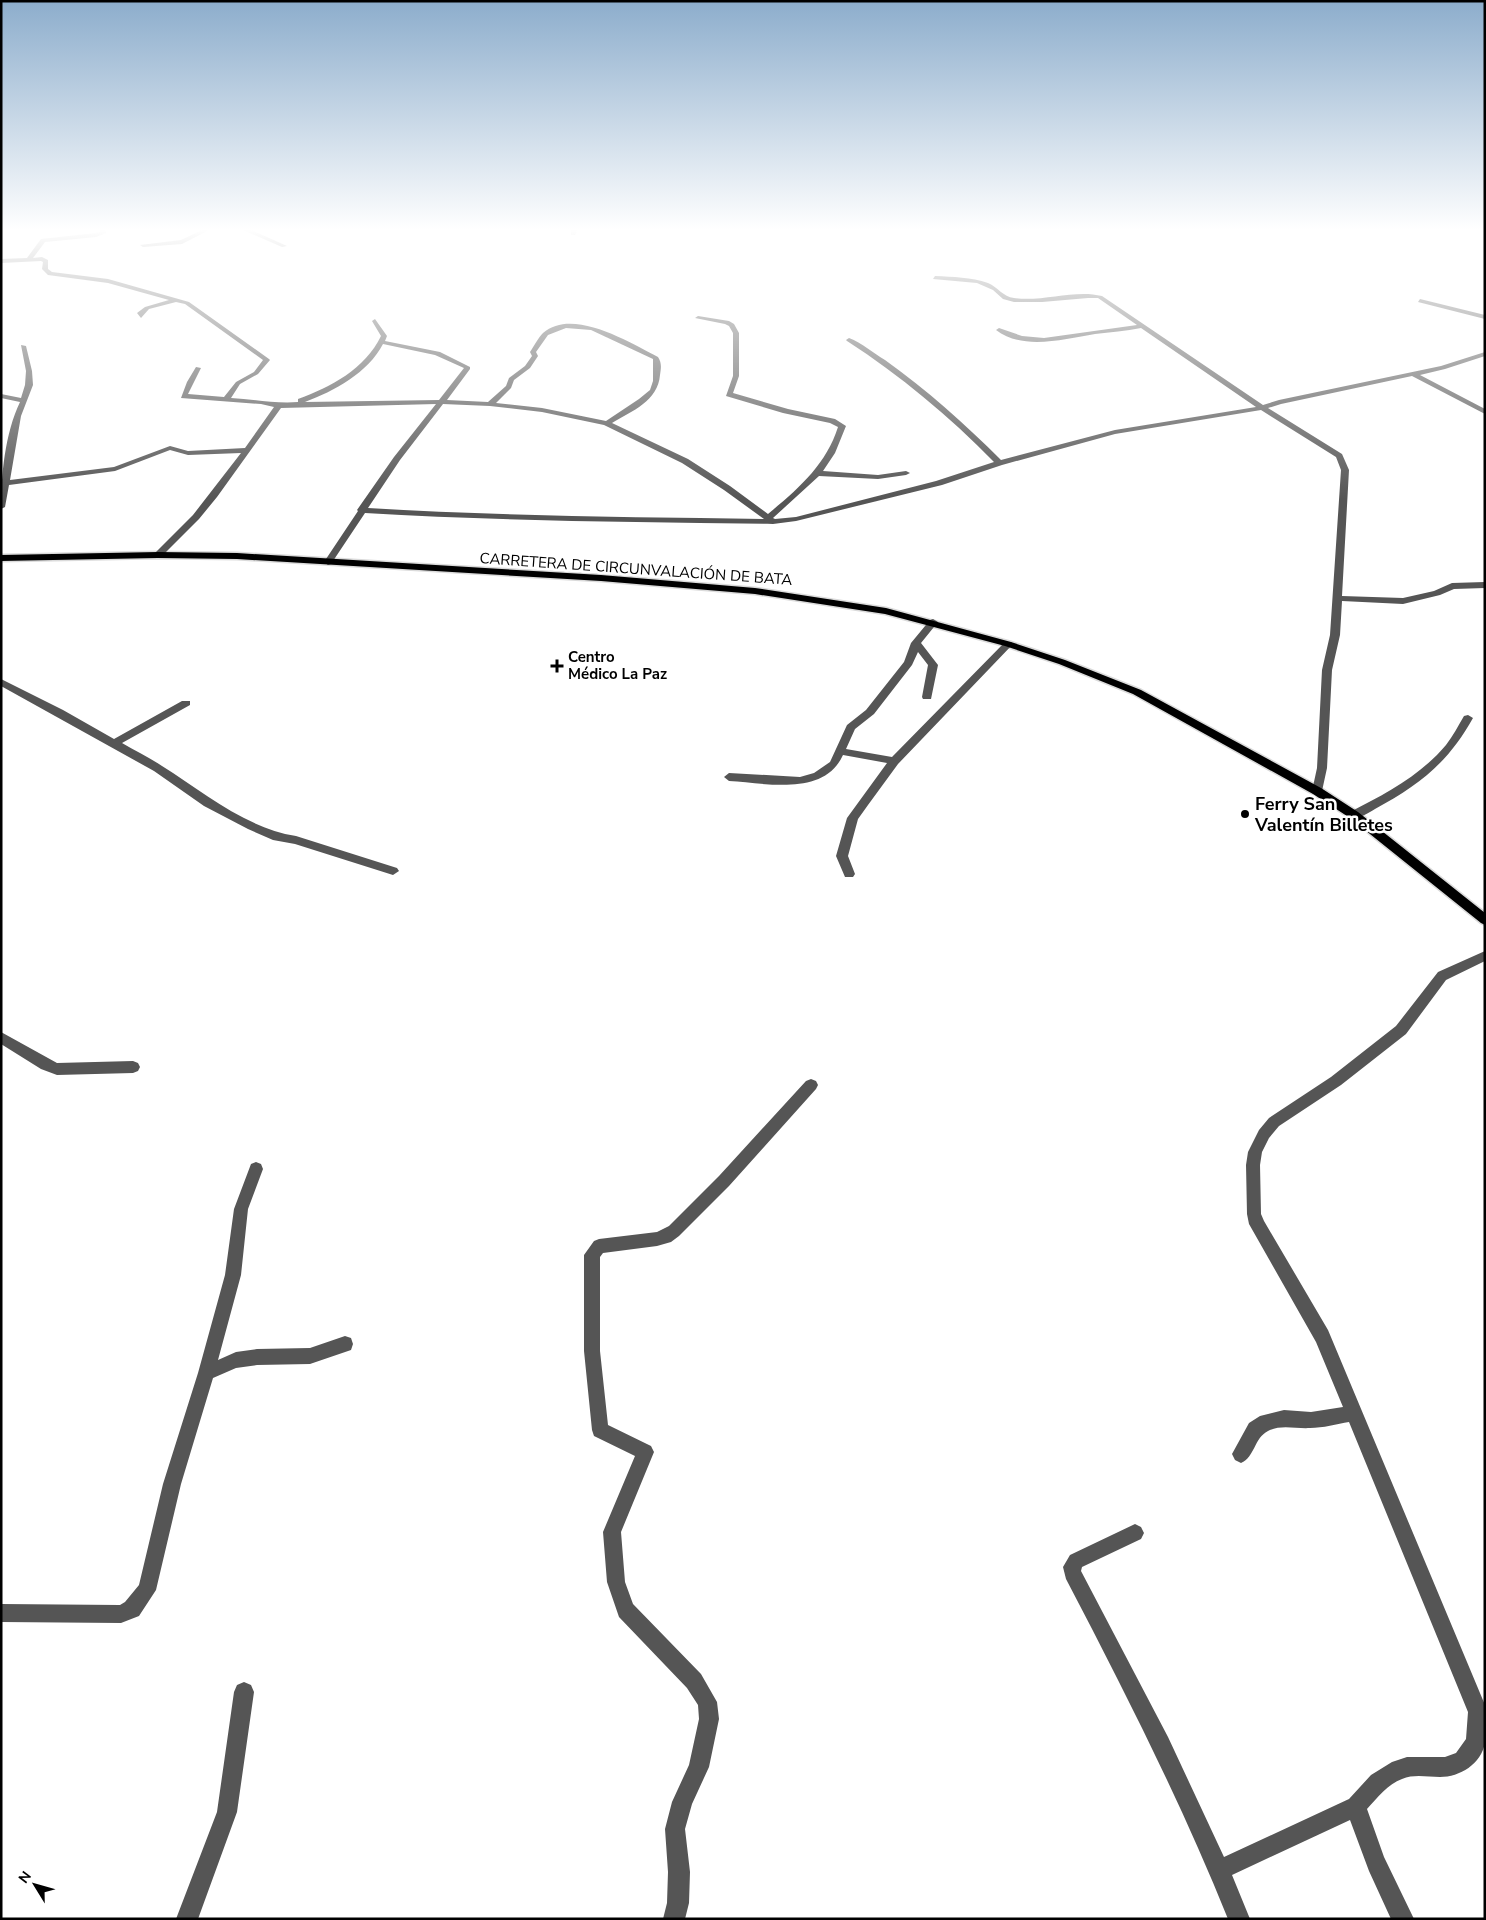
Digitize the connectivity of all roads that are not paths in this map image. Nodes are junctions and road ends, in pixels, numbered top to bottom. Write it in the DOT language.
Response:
graph roads {
  1 [pos="210,320"];
  2 [pos="710,320"];
  3 [pos="1134,320"];
  4 [pos="375,321"];
  5 [pos="1144,326"];
  6 [pos="999,330"];
  7 [pos="849,340"];
  8 [pos="382,342"];
  9 [pos="23,346"];
  10 [pos="1485,354"];
  11 [pos="1474,358"];
  12 [pos="1485,363"];
  13 [pos="198,368"];
  14 [pos="1413,374"];
  15 [pos="1,396"];
  16 [pos="226,399"];
  17 [pos="24,401"];
  18 [pos="440,402"];
  19 [pos="490,404"];
  20 [pos="283,405"];
  21 [pos="1262,408"];
  22 [pos="1485,412"];
  23 [pos="607,423"];
  24 [pos="247,450"];
  25 [pos="999,463"];
  26 [pos="816,473"];
  27 [pos="906,473"];
  28 [pos="5,483"];
  29 [pos="874,483"];
  30 [pos="863,500"];
  31 [pos="1,508"];
  32 [pos="361,510"];
  33 [pos="770,520"];
  34 [pos="158,555"];
  35 [pos="1,558"];
  36 [pos="328,562"];
  37 [pos="1485,585"];
  38 [pos="1336,598"];
  39 [pos="933,622"];
  40 [pos="916,643"];
  41 [pos="1008,644"];
  42 [pos="1,682"];
  43 [pos="927,697"];
  44 [pos="186,703"];
  45 [pos="1468,718"];
  46 [pos="114,743"];
  47 [pos="840,751"];
  48 [pos="894,761"];
  49 [pos="729,777"];
  50 [pos="1317,791"];
  51 [pos="1354,815"];
  52 [pos="393,871"];
  53 [pos="848,874"];
  54 [pos="1485,920"];
  55 [pos="1485,956"];
  56 [pos="1,1036"];
  57 [pos="134,1067"];
  58 [pos="811,1086"];
  59 [pos="256,1169"];
  60 [pos="345,1344"];
  61 [pos="206,1373"];
  62 [pos="1355,1413"];
  63 [pos="1241,1454"];
  64 [pos="1135,1533"];
  65 [pos="1,1613"];
  66 [pos="244,1692"];
  67 [pos="1356,1806"];
  68 [pos="1220,1870"];
  69 [pos="187,1919"];
  70 [pos="674,1919"];
  71 [pos="1239,1919"];
  72 [pos="1403,1919"];
  1 -- 16 [label="street"];
  2 -- 26 [label="street"];
  3 -- 5 [label="street"];
  4 -- 8 [label="street"];
  5 -- 6 [label="street"];
  5 -- 21 [label="street"];
  7 -- 25 [label="street"];
  8 -- 18 [label="street"];
  8 -- 20 [label="street"];
  9 -- 17 [label="street"];
  10 -- 11 [label="street"];
  11 -- 12 [label="street"];
  11 -- 14 [label="street"];
  13 -- 16 [label="street"];
  14 -- 21 [label="street"];
  14 -- 22 [label="street"];
  15 -- 17 [label="street"];
  16 -- 20 [label="street"];
  17 -- 28 [label="street"];
  18 -- 19 [label="street"];
  18 -- 20 [label="street"];
  18 -- 32 [label="street"];
  19 -- 23 [label="street"];
  19 -- 23 [label="street"];
  20 -- 24 [label="street"];
  21 -- 25 [label="street"];
  21 -- 38 [label="street"];
  23 -- 33 [label="street"];
  24 -- 28 [label="street"];
  24 -- 34 [label="street"];
  25 -- 30 [label="street"];
  26 -- 29 [label="street"];
  26 -- 33 [label="street"];
  27 -- 29 [label="street"];
  28 -- 31 [label="street"];
  29 -- 30 [label="street"];
  30 -- 33 [label="street"];
  32 -- 33 [label="street"];
  32 -- 36 [label="street"];
  34 -- 35 [label="main road, CARRETERA DE CIRCUNVALACIÓN DE BATA"];
  34 -- 36 [label="main road, CARRETERA DE CIRCUNVALACIÓN DE BATA"];
  36 -- 39 [label="main road, CARRETERA DE CIRCUNVALACIÓN DE BATA"];
  37 -- 38 [label="street"];
  38 -- 50 [label="street"];
  39 -- 40 [label="street"];
  39 -- 41 [label="main road, CARRETERA DE CIRCUNVALACIÓN DE BATA"];
  40 -- 43 [label="street"];
  40 -- 47 [label="street"];
  41 -- 48 [label="street"];
  41 -- 50 [label="main road, CARRETERA DE CIRCUNVALACIÓN DE BATA"];
  42 -- 46 [label="street"];
  44 -- 46 [label="street"];
  45 -- 51 [label="street"];
  46 -- 52 [label="street"];
  47 -- 48 [label="street"];
  47 -- 49 [label="street"];
  48 -- 53 [label="street"];
  50 -- 51 [label="main road, CARRETERA DE CIRCUNVALACIÓN DE BATA"];
  51 -- 54 [label="main road, CARRETERA DE CIRCUNVALACIÓN DE BATA"];
  55 -- 62 [label="street"];
  56 -- 57 [label="street"];
  58 -- 70 [label="street"];
  59 -- 61 [label="street"];
  60 -- 61 [label="street"];
  61 -- 65 [label="street"];
  62 -- 63 [label="street"];
  62 -- 67 [label="street"];
  64 -- 68 [label="street"];
  66 -- 69 [label="street"];
  67 -- 68 [label="street"];
  67 -- 72 [label="street"];
  68 -- 71 [label="street"];
}
